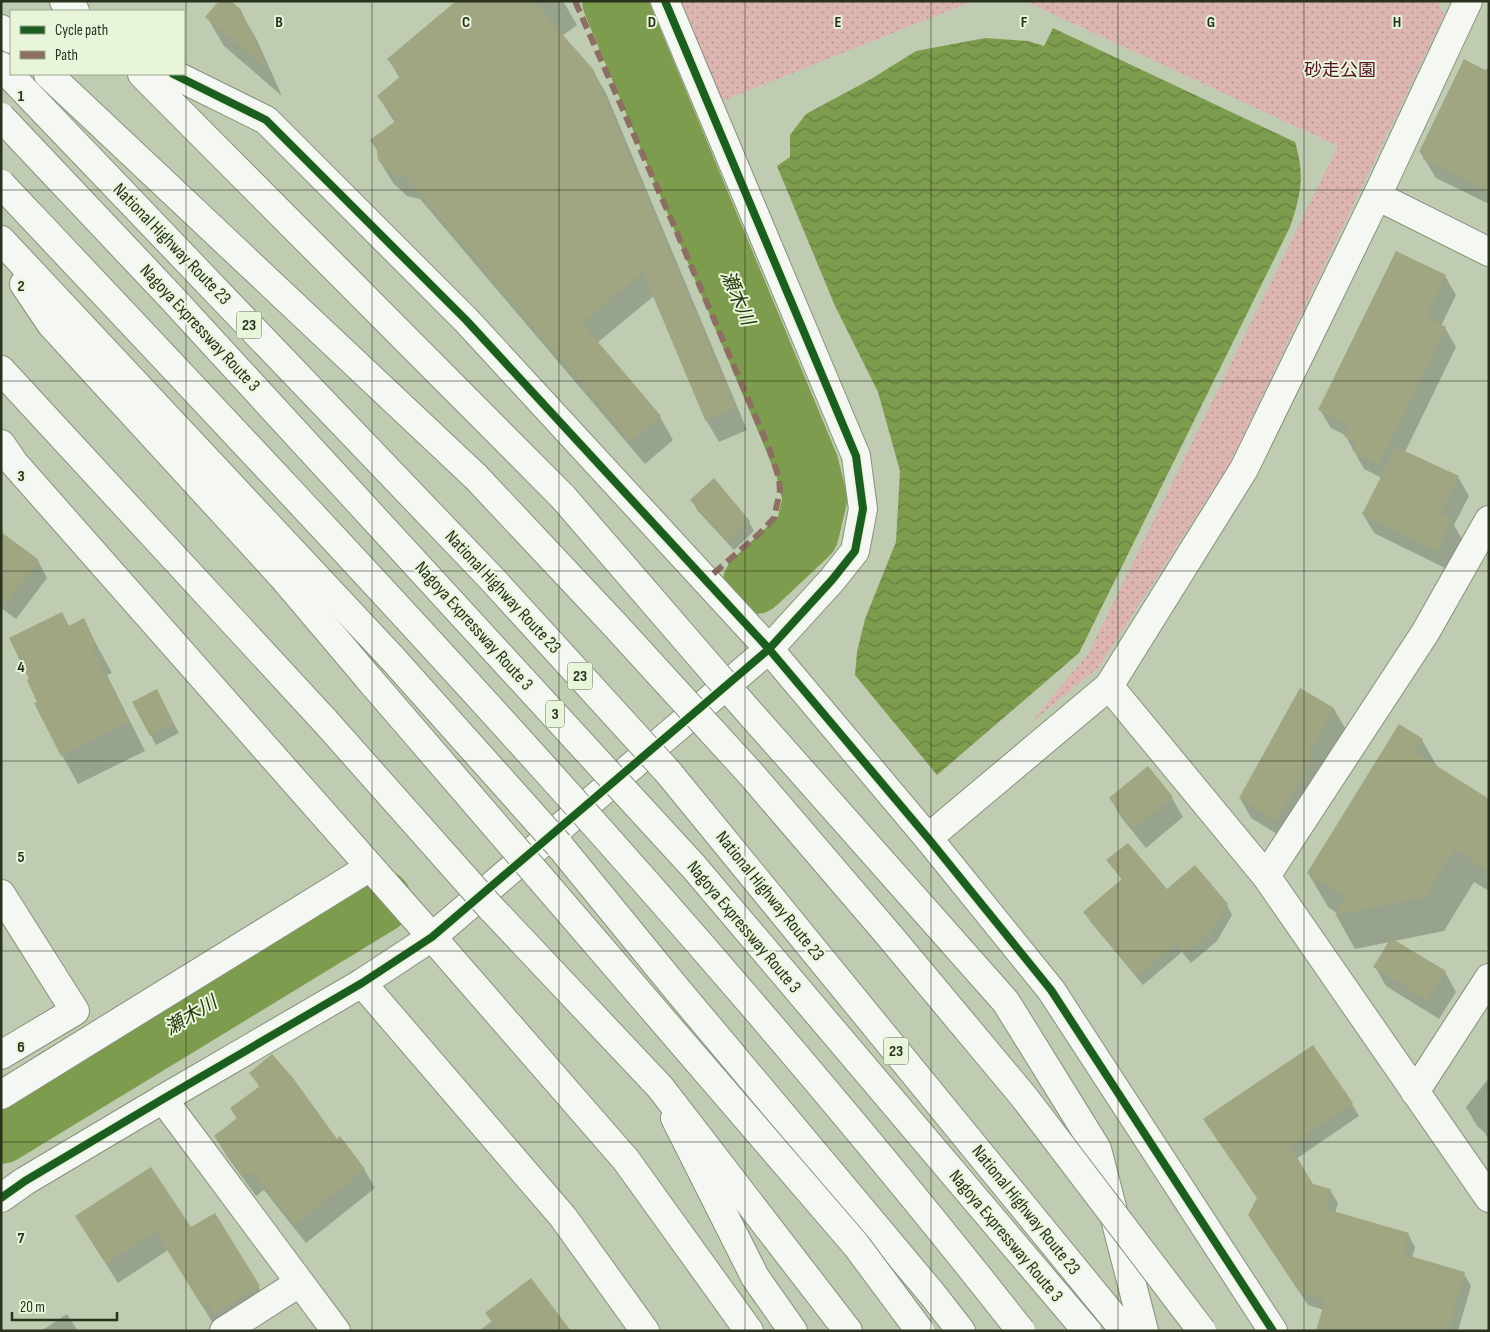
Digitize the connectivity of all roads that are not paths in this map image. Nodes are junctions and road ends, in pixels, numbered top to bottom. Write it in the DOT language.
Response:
graph roads {
  1 [pos="64,1"];
  2 [pos="665,1"];
  3 [pos="1468,1"];
  4 [pos="74,10"];
  5 [pos="1,29"];
  6 [pos="10,38"];
  7 [pos="3,68"];
  8 [pos="49,75"];
  9 [pos="143,75"];
  10 [pos="175,75"];
  11 [pos="1,117"];
  12 [pos="1,184"];
  13 [pos="1377,196"];
  14 [pos="1,240"];
  15 [pos="1,251"];
  16 [pos="1489,252"];
  17 [pos="3,378"];
  18 [pos="1,444"];
  19 [pos="1489,520"];
  20 [pos="769,648"];
  21 [pos="1109,686"];
  22 [pos="928,838"];
  23 [pos="370,867"];
  24 [pos="1266,876"];
  25 [pos="1,894"];
  26 [pos="432,936"];
  27 [pos="1489,978"];
  28 [pos="362,983"];
  29 [pos="1,1055"];
  30 [pos="660,1087"];
  31 [pos="1415,1092"];
  32 [pos="1,1094"];
  33 [pos="163,1099"];
  34 [pos="1,1198"];
  35 [pos="1489,1198"];
  36 [pos="299,1283"];
  37 [pos="224,1331"];
  38 [pos="336,1331"];
  39 [pos="645,1331"];
  40 [pos="749,1331"];
  41 [pos="793,1331"];
  42 [pos="848,1331"];
  43 [pos="920,1331"];
  44 [pos="960,1331"];
  45 [pos="1021,1331"];
  46 [pos="1087,1331"];
  47 [pos="1125,1331"];
  48 [pos="1144,1331"];
  49 [pos="1202,1331"];
  50 [pos="1273,1331"];
  1 -- 4 [label="main road"];
  2 -- 20 [label="main road"];
  3 -- 13 [label="main road"];
  5 -- 6 [label="main road"];
  7 -- 47 [label="main road, National Highway Route 23 / 23, bridge"];
  8 -- 49 [label="main road, bridge"];
  9 -- 48 [label="main road, bridge"];
  10 -- 20 [label="main road"];
  11 -- 46 [label="main road, Nagoya Expressway Route 3 / 3, bridge"];
  12 -- 45 [label="main road, bridge"];
  13 -- 16 [label="main road"];
  13 -- 21 [label="main road"];
  14 -- 44 [label="main road, bridge"];
  15 -- 43 [label="main road, bridge"];
  17 -- 30 [label="main road, bridge"];
  18 -- 23 [label="main road"];
  19 -- 24 [label="main road"];
  20 -- 22 [label="main road"];
  20 -- 26 [label="main road"];
  21 -- 22 [label="main road"];
  21 -- 24 [label="main road"];
  22 -- 50 [label="main road"];
  23 -- 26 [label="main road"];
  23 -- 32 [label="main road"];
  24 -- 31 [label="main road"];
  25 -- 29 [label="main road"];
  26 -- 28 [label="main road"];
  26 -- 40 [label="main road"];
  27 -- 31 [label="main road"];
  28 -- 33 [label="main road"];
  28 -- 39 [label="main road"];
  30 -- 41 [label="main road"];
  30 -- 42 [label="main road"];
  31 -- 35 [label="main road"];
  33 -- 34 [label="main road"];
  33 -- 36 [label="main road"];
  36 -- 37 [label="main road"];
  36 -- 38 [label="main road"];
}
